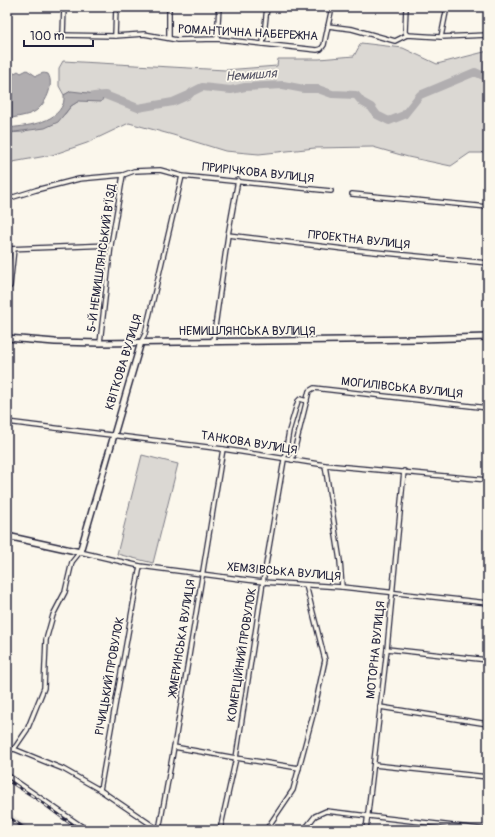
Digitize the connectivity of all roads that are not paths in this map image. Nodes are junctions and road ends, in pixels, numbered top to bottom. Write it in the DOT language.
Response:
graph roads {
  1 [pos="64,7"];
  2 [pos="116,7"];
  3 [pos="169,7"];
  4 [pos="219,7"];
  5 [pos="267,7"];
  6 [pos="332,7"];
  7 [pos="406,7"];
  8 [pos="447,7"];
  9 [pos="328,26"];
  10 [pos="58,35"];
  11 [pos="64,35"];
  12 [pos="406,35"];
  13 [pos="488,35"];
  14 [pos="115,36"];
  15 [pos="441,36"];
  16 [pos="169,38"];
  17 [pos="217,39"];
  18 [pos="263,44"];
  19 [pos="123,175"];
  20 [pos="182,176"];
  21 [pos="238,180"];
  22 [pos="331,191"];
  23 [pos="352,194"];
  24 [pos="7,199"];
  25 [pos="488,207"];
  26 [pos="228,235"];
  27 [pos="111,245"];
  28 [pos="14,248"];
  29 [pos="7,249"];
  30 [pos="488,262"];
  31 [pos="10,286"];
  32 [pos="488,337"];
  33 [pos="7,338"];
  34 [pos="141,342"];
  35 [pos="213,342"];
  36 [pos="100,343"];
  37 [pos="307,401"];
  38 [pos="488,408"];
  39 [pos="7,422"];
  40 [pos="113,435"];
  41 [pos="223,449"];
  42 [pos="284,459"];
  43 [pos="292,460"];
  44 [pos="325,465"];
  45 [pos="404,471"];
  46 [pos="488,480"];
  47 [pos="7,536"];
  48 [pos="80,552"];
  49 [pos="140,566"];
  50 [pos="202,574"];
  51 [pos="263,582"];
  52 [pos="306,585"];
  53 [pos="342,587"];
  54 [pos="392,592"];
  55 [pos="488,603"];
  56 [pos="387,649"];
  57 [pos="488,660"];
  58 [pos="380,707"];
  59 [pos="488,724"];
  60 [pos="174,747"];
  61 [pos="14,749"];
  62 [pos="7,750"];
  63 [pos="236,758"];
  64 [pos="374,765"];
  65 [pos="299,768"];
  66 [pos="7,775"];
  67 [pos="488,777"];
  68 [pos="100,790"];
  69 [pos="368,816"];
  70 [pos="87,830"];
  71 [pos="159,830"];
  72 [pos="220,830"];
  73 [pos="266,830"];
  74 [pos="304,830"];
  75 [pos="366,830"];
  76 [pos="488,830"];
  1 -- 11 [label="street"];
  2 -- 14 [label="street"];
  3 -- 16 [label="street"];
  4 -- 17 [label="street"];
  5 -- 18 [label="street"];
  6 -- 9 [label="street"];
  7 -- 12 [label="street"];
  8 -- 15 [label="street"];
  9 -- 12 [label="street, РОМАНТИЧНА НАБЕРЕЖНА"];
  9 -- 18 [label="street, РОМАНТИЧНА НАБЕРЕЖНА"];
  10 -- 11 [label="street, РОМАНТИЧНА НАБЕРЕЖНА"];
  11 -- 14 [label="street, РОМАНТИЧНА НАБЕРЕЖНА"];
  12 -- 15 [label="street, РОМАНТИЧНА НАБЕРЕЖНА"];
  13 -- 15 [label="street, РОМАНТИЧНА НАБЕРЕЖНА"];
  14 -- 16 [label="street, РОМАНТИЧНА НАБЕРЕЖНА"];
  16 -- 17 [label="street, РОМАНТИЧНА НАБЕРЕЖНА"];
  17 -- 18 [label="street, РОМАНТИЧНА НАБЕРЕЖНА"];
  19 -- 20 [label="street, ПРИРІЧКОВА ВУЛИЦЯ"];
  19 -- 24 [label="street, ПРИРІЧКОВА ВУЛИЦЯ"];
  19 -- 27 [label="street, 5-Й НЕМИШЛЯНСЬКИЙ В’ЇЗД"];
  20 -- 21 [label="street, ПРИРІЧКОВА ВУЛИЦЯ"];
  20 -- 34 [label="street, КВІТКОВА ВУЛИЦЯ"];
  21 -- 22 [label="street, ПРИРІЧКОВА ВУЛИЦЯ"];
  21 -- 26 [label="street"];
  23 -- 25 [label="street"];
  26 -- 30 [label="street, ПРОЕКТНА ВУЛИЦЯ"];
  26 -- 35 [label="street"];
  27 -- 28 [label="street"];
  27 -- 36 [label="street, 5-Й НЕМИШЛЯНСЬКИЙ В’ЇЗД"];
  28 -- 29 [label="street"];
  28 -- 31 [label="street"];
  32 -- 35 [label="street, НЕМИШЛЯНСЬКА ВУЛИЦЯ"];
  33 -- 36 [label="street, НЕМИШЛЯНСЬКА ВУЛИЦЯ"];
  34 -- 35 [label="street, НЕМИШЛЯНСЬКА ВУЛИЦЯ"];
  34 -- 36 [label="street, НЕМИШЛЯНСЬКА ВУЛИЦЯ"];
  34 -- 40 [label="street, КВІТКОВА ВУЛИЦЯ"];
  37 -- 38 [label="street, МОГИЛІВСЬКА ВУЛИЦЯ"];
  37 -- 42 [label="street, КОМЕРЦІЙНИЙ ПРОВУЛОК"];
  37 -- 43 [label="street"];
  39 -- 40 [label="street, ТАНКОВА ВУЛИЦЯ"];
  40 -- 41 [label="street, ТАНКОВА ВУЛИЦЯ"];
  40 -- 48 [label="street, КВІТКОВА ВУЛИЦЯ"];
  41 -- 42 [label="street, ТАНКОВА ВУЛИЦЯ"];
  41 -- 50 [label="street, ЖМЕРИНСЬКА ВУЛИЦЯ"];
  42 -- 43 [label="street, ТАНКОВА ВУЛИЦЯ"];
  42 -- 51 [label="street, КОМЕРЦІЙНИЙ ПРОВУЛОК"];
  43 -- 44 [label="street, ТАНКОВА ВУЛИЦЯ"];
  44 -- 45 [label="street, ТАНКОВА ВУЛИЦЯ"];
  44 -- 53 [label="street"];
  45 -- 46 [label="street, ТАНКОВА ВУЛИЦЯ"];
  45 -- 54 [label="street, МОТОРНА ВУЛИЦЯ"];
  47 -- 48 [label="street"];
  48 -- 49 [label="street, ХЕМЗІВСЬКА ВУЛИЦЯ"];
  48 -- 61 [label="street"];
  49 -- 50 [label="street, ХЕМЗІВСЬКА ВУЛИЦЯ"];
  49 -- 68 [label="street, РІЧИЦЬКИЙ ПРОВУЛОК"];
  50 -- 51 [label="street, ХЕМЗІВСЬКА ВУЛИЦЯ"];
  50 -- 60 [label="street, ЖМЕРИНСЬКА ВУЛИЦЯ"];
  51 -- 52 [label="street, ХЕМЗІВСЬКА ВУЛИЦЯ"];
  51 -- 63 [label="street, КОМЕРЦІЙНИЙ ПРОВУЛОК"];
  52 -- 53 [label="street, ХЕМЗІВСЬКА ВУЛИЦЯ"];
  52 -- 65 [label="street"];
  53 -- 54 [label="street, ХЕМЗІВСЬКА ВУЛИЦЯ"];
  54 -- 55 [label="street, ХЕМЗІВСЬКА ВУЛИЦЯ"];
  54 -- 56 [label="street, МОТОРНА ВУЛИЦЯ"];
  56 -- 57 [label="street"];
  56 -- 58 [label="street, МОТОРНА ВУЛИЦЯ"];
  58 -- 59 [label="street"];
  58 -- 64 [label="street, МОТОРНА ВУЛИЦЯ"];
  60 -- 63 [label="street"];
  60 -- 71 [label="street, ЖМЕРИНСЬКА ВУЛИЦЯ"];
  61 -- 62 [label="street"];
  61 -- 68 [label="street"];
  63 -- 65 [label="street"];
  63 -- 72 [label="street, КОМЕРЦІЙНИЙ ПРОВУЛОК"];
  64 -- 67 [label="street"];
  64 -- 69 [label="street, МОТОРНА ВУЛИЦЯ"];
  65 -- 73 [label="street"];
  66 -- 70 [label="street"];
  68 -- 71 [label="street"];
  69 -- 74 [label="street"];
  69 -- 75 [label="street, МОТОРНА ВУЛИЦЯ"];
  69 -- 76 [label="street"];
}
